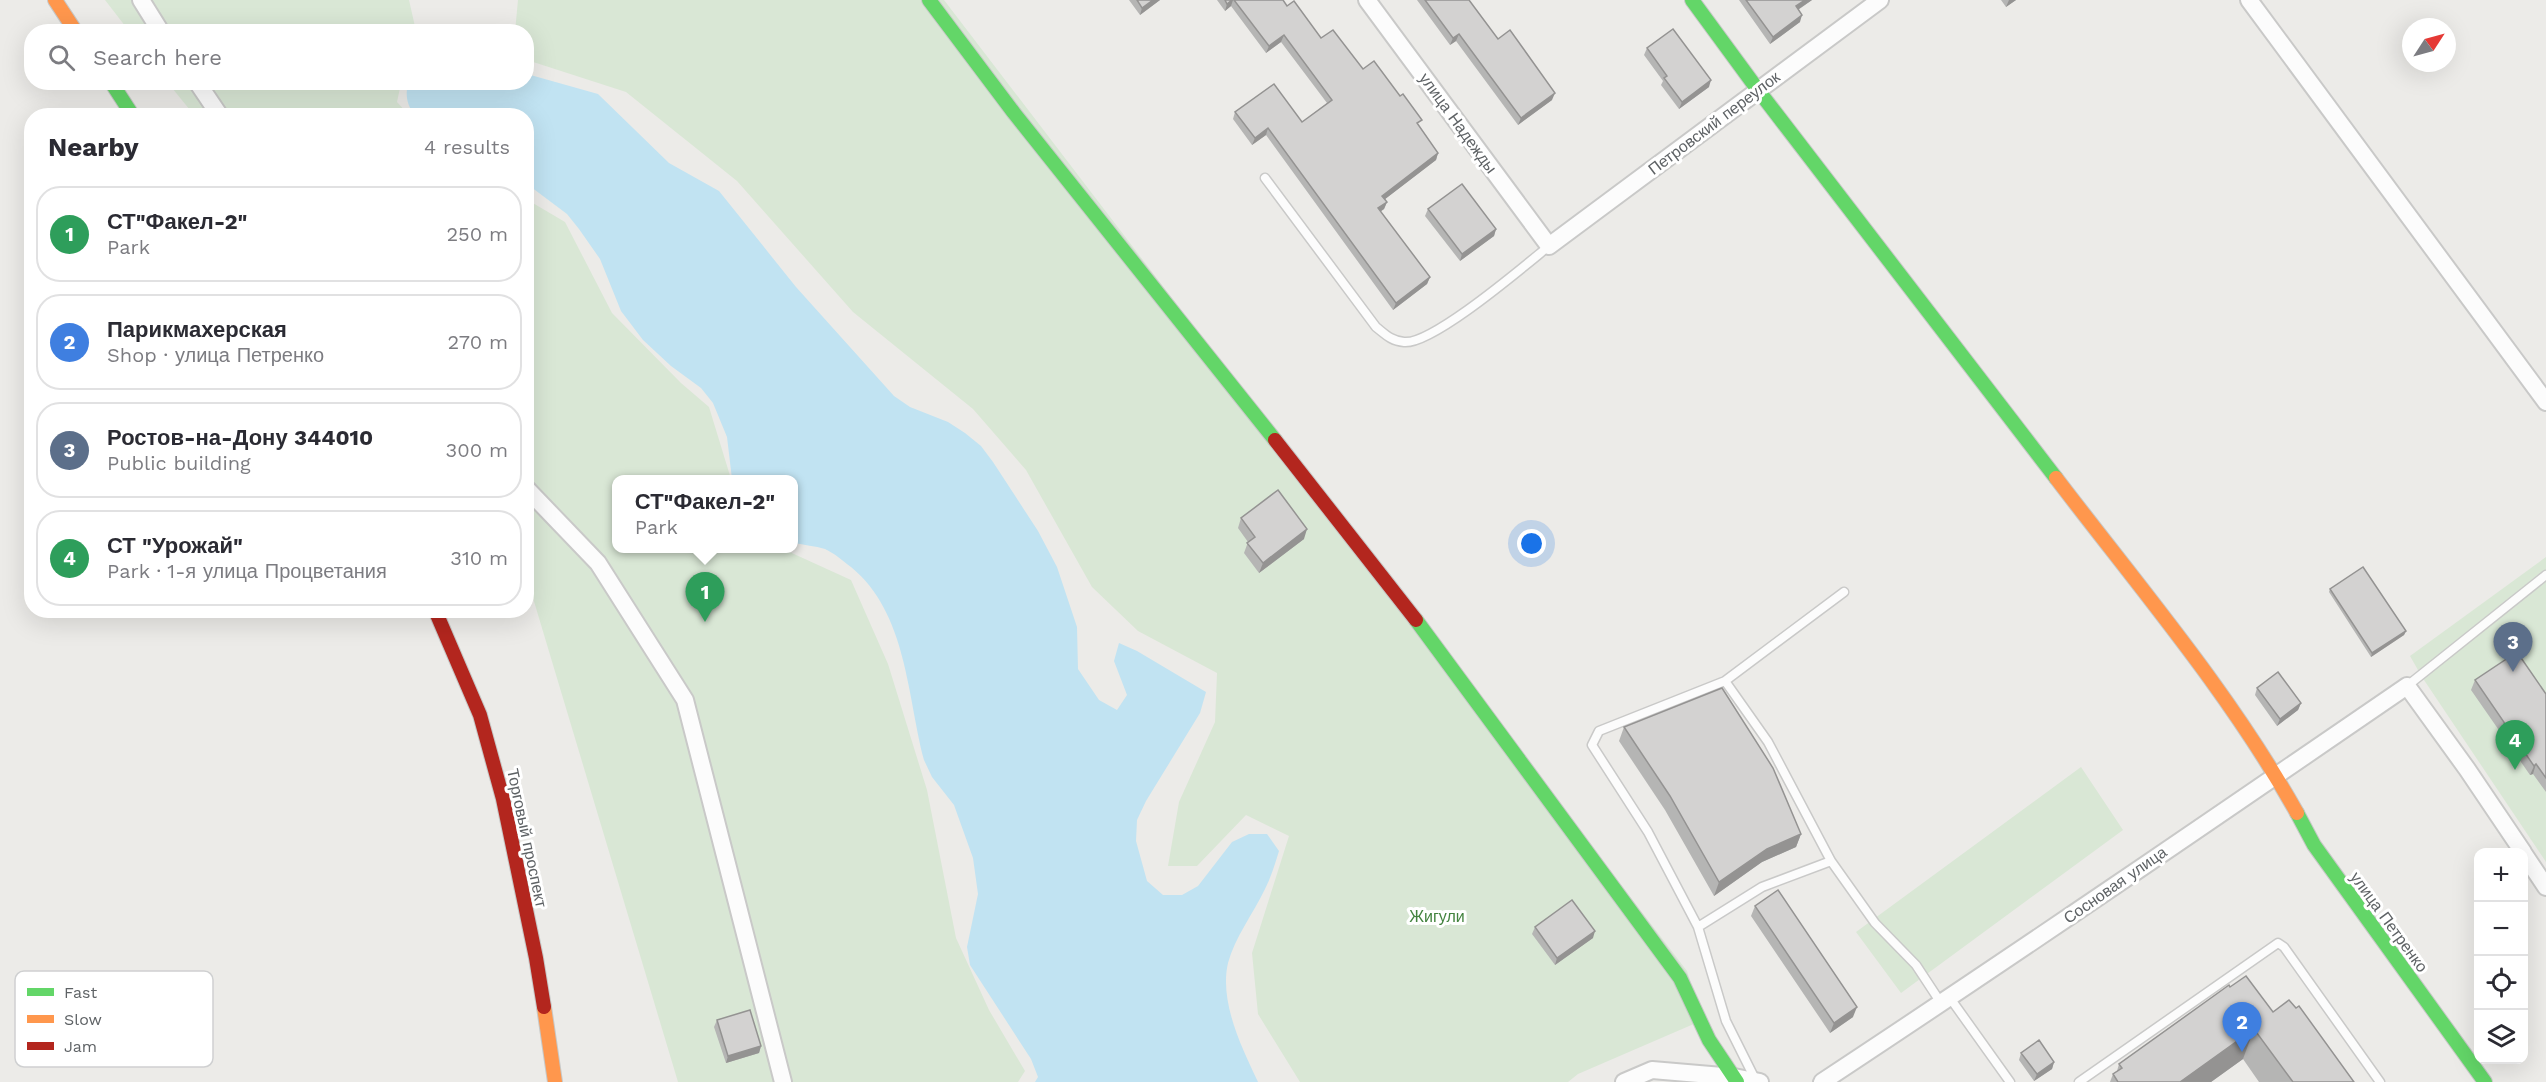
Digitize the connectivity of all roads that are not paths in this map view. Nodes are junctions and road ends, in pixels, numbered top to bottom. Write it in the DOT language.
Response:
graph roads {
  1 [pos="55,0"];
  2 [pos="141,0"];
  3 [pos="929,0"];
  4 [pos="1367,0"];
  5 [pos="1692,0"];
  6 [pos="1880,0"];
  7 [pos="2249,0"];
  8 [pos="71,24"];
  9 [pos="156,24"];
  10 [pos="116,90"];
  11 [pos="202,90"];
  12 [pos="1758,90"];
  13 [pos="128,108"];
  14 [pos="215,108"];
  15 [pos="1265,178"];
  16 [pos="1549,246"];
  17 [pos="2546,402"];
  18 [pos="534,496"];
  19 [pos="2546,575"];
  20 [pos="1844,592"];
  21 [pos="438,618"];
  22 [pos="1725,681"];
  23 [pos="2407,686"];
  24 [pos="2276,776"];
  25 [pos="2520,848"];
  26 [pos="2528,860"];
  27 [pos="1831,861"];
  28 [pos="2546,887"];
  29 [pos="1698,927"];
  30 [pos="1945,1001"];
  31 [pos="1735,1079"];
  32 [pos="555,1082"];
  33 [pos="783,1082"];
  34 [pos="1624,1082"];
  35 [pos="1758,1082"];
  36 [pos="1822,1082"];
  37 [pos="2010,1082"];
  38 [pos="2079,1082"];
  39 [pos="2380,1082"];
  40 [pos="2485,1082"];
  1 -- 8 [label="street"];
  2 -- 9 [label="street"];
  3 -- 31 [label="street"];
  4 -- 16 [label="street, улица Надежды"];
  5 -- 12 [label="street, улица Петренко"];
  6 -- 12 [label="street, Петровский переулок"];
  7 -- 17 [label="street"];
  10 -- 13 [label="street"];
  11 -- 14 [label="street"];
  12 -- 16 [label="street, Петровский переулок"];
  12 -- 24 [label="street, улица Петренко"];
  15 -- 16 [label="lane"];
  18 -- 33 [label="street"];
  19 -- 23 [label="lane"];
  20 -- 22 [label="lane"];
  21 -- 32 [label="street, Торговый проспект"];
  22 -- 27 [label="lane"];
  22 -- 29 [label="lane"];
  23 -- 24 [label="street, Сосновая улица"];
  23 -- 25 [label="street"];
  24 -- 30 [label="street, Сосновая улица"];
  24 -- 40 [label="street, улица Петренко"];
  26 -- 28 [label="street"];
  27 -- 29 [label="lane"];
  27 -- 30 [label="lane"];
  29 -- 35 [label="lane"];
  30 -- 36 [label="street, Сосновая улица"];
  30 -- 37 [label="lane"];
  31 -- 34 [label="street"];
  31 -- 35 [label="street"];
  38 -- 39 [label="lane"];
}
